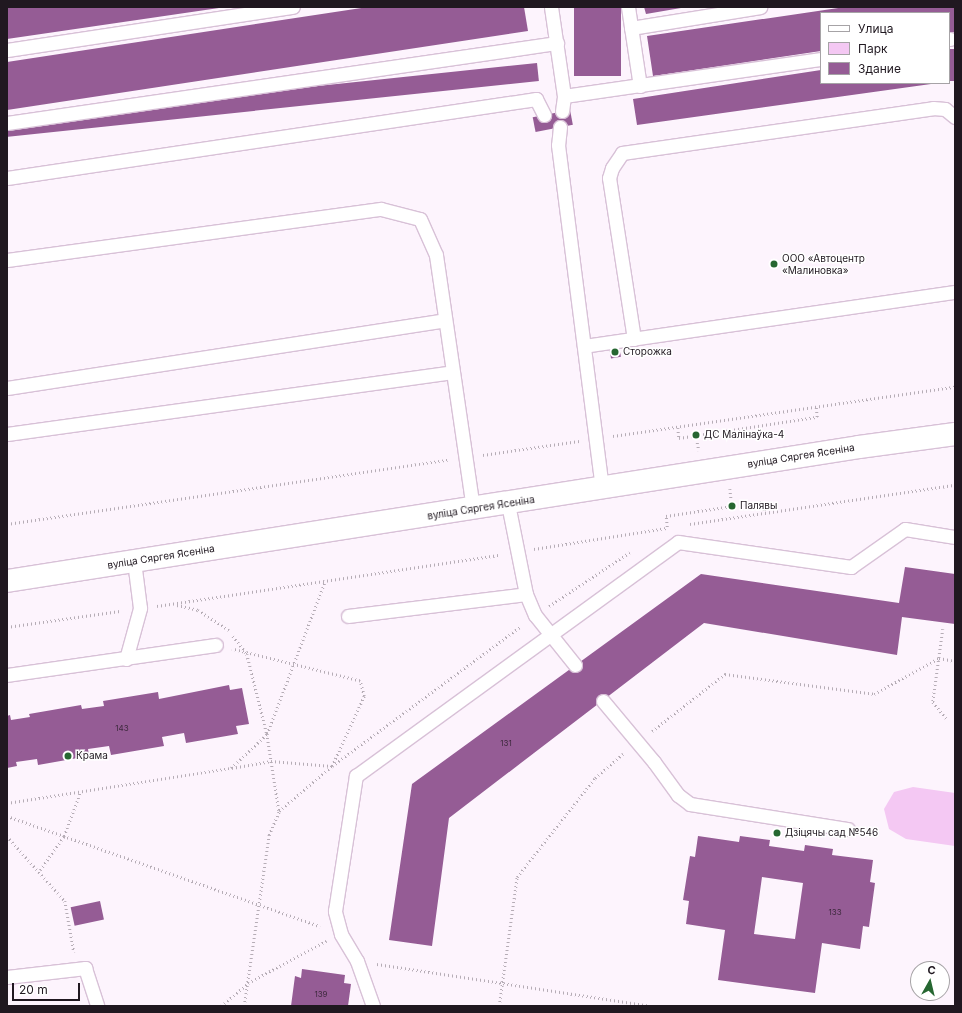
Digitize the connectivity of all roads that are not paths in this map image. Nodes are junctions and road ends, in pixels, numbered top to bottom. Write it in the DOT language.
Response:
graph roads {
  1 [pos="293,7"];
  2 [pos="552,7"];
  3 [pos="628,7"];
  4 [pos="760,7"];
  5 [pos="631,28"];
  6 [pos="557,43"];
  7 [pos="7,50"];
  8 [pos="820,59"];
  9 [pos="640,86"];
  10 [pos="564,96"];
  11 [pos="562,111"];
  12 [pos="544,115"];
  13 [pos="955,117"];
  14 [pos="7,123"];
  15 [pos="555,127"];
  16 [pos="7,178"];
  17 [pos="7,260"];
  18 [pos="955,292"];
  19 [pos="445,320"];
  20 [pos="634,339"];
  21 [pos="584,346"];
  22 [pos="453,372"];
  23 [pos="7,388"];
  24 [pos="7,434"];
  25 [pos="955,434"];
  26 [pos="602,488"];
  27 [pos="508,504"];
  28 [pos="473,509"];
  29 [pos="955,537"];
  30 [pos="134,561"];
  31 [pos="7,581"];
  32 [pos="526,594"];
  33 [pos="348,616"];
  34 [pos="551,635"];
  35 [pos="216,645"];
  36 [pos="126,659"];
  37 [pos="575,665"];
  38 [pos="7,676"];
  39 [pos="603,701"];
  40 [pos="848,829"];
  41 [pos="7,977"];
  42 [pos="97,1006"];
  43 [pos="373,1006"];
  1 -- 7 [label="lane"];
  2 -- 6 [label="lane"];
  3 -- 5 [label="lane"];
  4 -- 5 [label="lane"];
  5 -- 9 [label="lane"];
  6 -- 10 [label="lane"];
  6 -- 14 [label="lane"];
  8 -- 9 [label="lane"];
  9 -- 10 [label="lane"];
  10 -- 11 [label="lane"];
  12 -- 16 [label="lane"];
  13 -- 20 [label="lane"];
  15 -- 21 [label="lane"];
  17 -- 19 [label="lane"];
  18 -- 20 [label="lane"];
  19 -- 22 [label="lane"];
  19 -- 23 [label="lane"];
  20 -- 21 [label="lane"];
  21 -- 26 [label="lane"];
  22 -- 24 [label="lane"];
  22 -- 28 [label="lane"];
  25 -- 26 [label="main road, вуліца Сяргея Ясеніна"];
  26 -- 27 [label="main road, вуліца Сяргея Ясеніна"];
  27 -- 28 [label="main road, вуліца Сяргея Ясеніна"];
  27 -- 32 [label="lane"];
  28 -- 30 [label="main road, вуліца Сяргея Ясеніна"];
  29 -- 34 [label="lane"];
  30 -- 31 [label="main road, вуліца Сяргея Ясеніна"];
  30 -- 36 [label="lane"];
  32 -- 33 [label="lane"];
  32 -- 34 [label="lane"];
  34 -- 37 [label="lane"];
  34 -- 43 [label="lane"];
  35 -- 36 [label="lane"];
  36 -- 38 [label="lane"];
  39 -- 40 [label="lane"];
  41 -- 42 [label="lane"];
}
